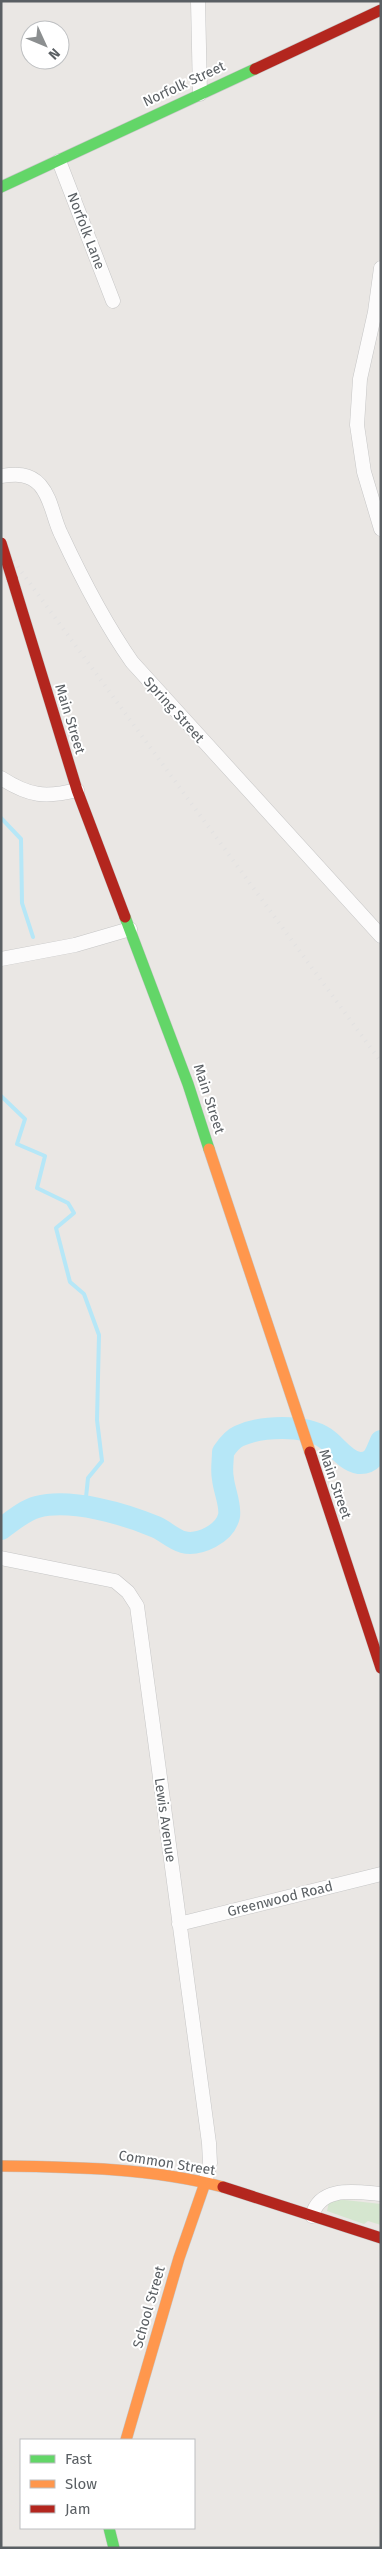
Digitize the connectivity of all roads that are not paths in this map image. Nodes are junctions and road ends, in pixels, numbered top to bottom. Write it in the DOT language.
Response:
graph roads {
  1 [pos="198,1"];
  2 [pos="381,10"];
  3 [pos="200,94"];
  4 [pos="59,161"];
  5 [pos="1,187"];
  6 [pos="381,268"];
  7 [pos="113,301"];
  8 [pos="1,476"];
  9 [pos="381,529"];
  10 [pos="1,543"];
  11 [pos="1,778"];
  12 [pos="77,790"];
  13 [pos="130,929"];
  14 [pos="381,936"];
  15 [pos="1,960"];
  16 [pos="1,1558"];
  17 [pos="381,1668"];
  18 [pos="381,1874"];
  19 [pos="179,1924"];
  20 [pos="1,2166"];
  21 [pos="206,2183"];
  22 [pos="381,2194"];
  23 [pos="312,2216"];
  24 [pos="381,2238"];
  25 [pos="126,2439"];
  26 [pos="109,2529"];
  27 [pos="114,2548"];
  1 -- 3 [label="street"];
  2 -- 3 [label="main road, Norfolk Street"];
  3 -- 4 [label="main road, Norfolk Street"];
  4 -- 5 [label="main road, Norfolk Street"];
  4 -- 7 [label="street, Norfolk Lane"];
  6 -- 9 [label="street"];
  8 -- 14 [label="street, Spring Street"];
  10 -- 12 [label="main road, Main Street, bridge"];
  11 -- 12 [label="street"];
  12 -- 13 [label="main road, Main Street"];
  13 -- 15 [label="street"];
  13 -- 17 [label="main road, Main Street"];
  16 -- 19 [label="street, Lewis Avenue"];
  18 -- 19 [label="street, Greenwood Road"];
  19 -- 21 [label="street, Lewis Avenue"];
  20 -- 21 [label="main road, Common Street"];
  21 -- 23 [label="main road, Common Street"];
  21 -- 25 [label="main road, School Street"];
  22 -- 23 [label="street"];
  23 -- 24 [label="main road, Common Street"];
  26 -- 27 [label="main road"];
}
